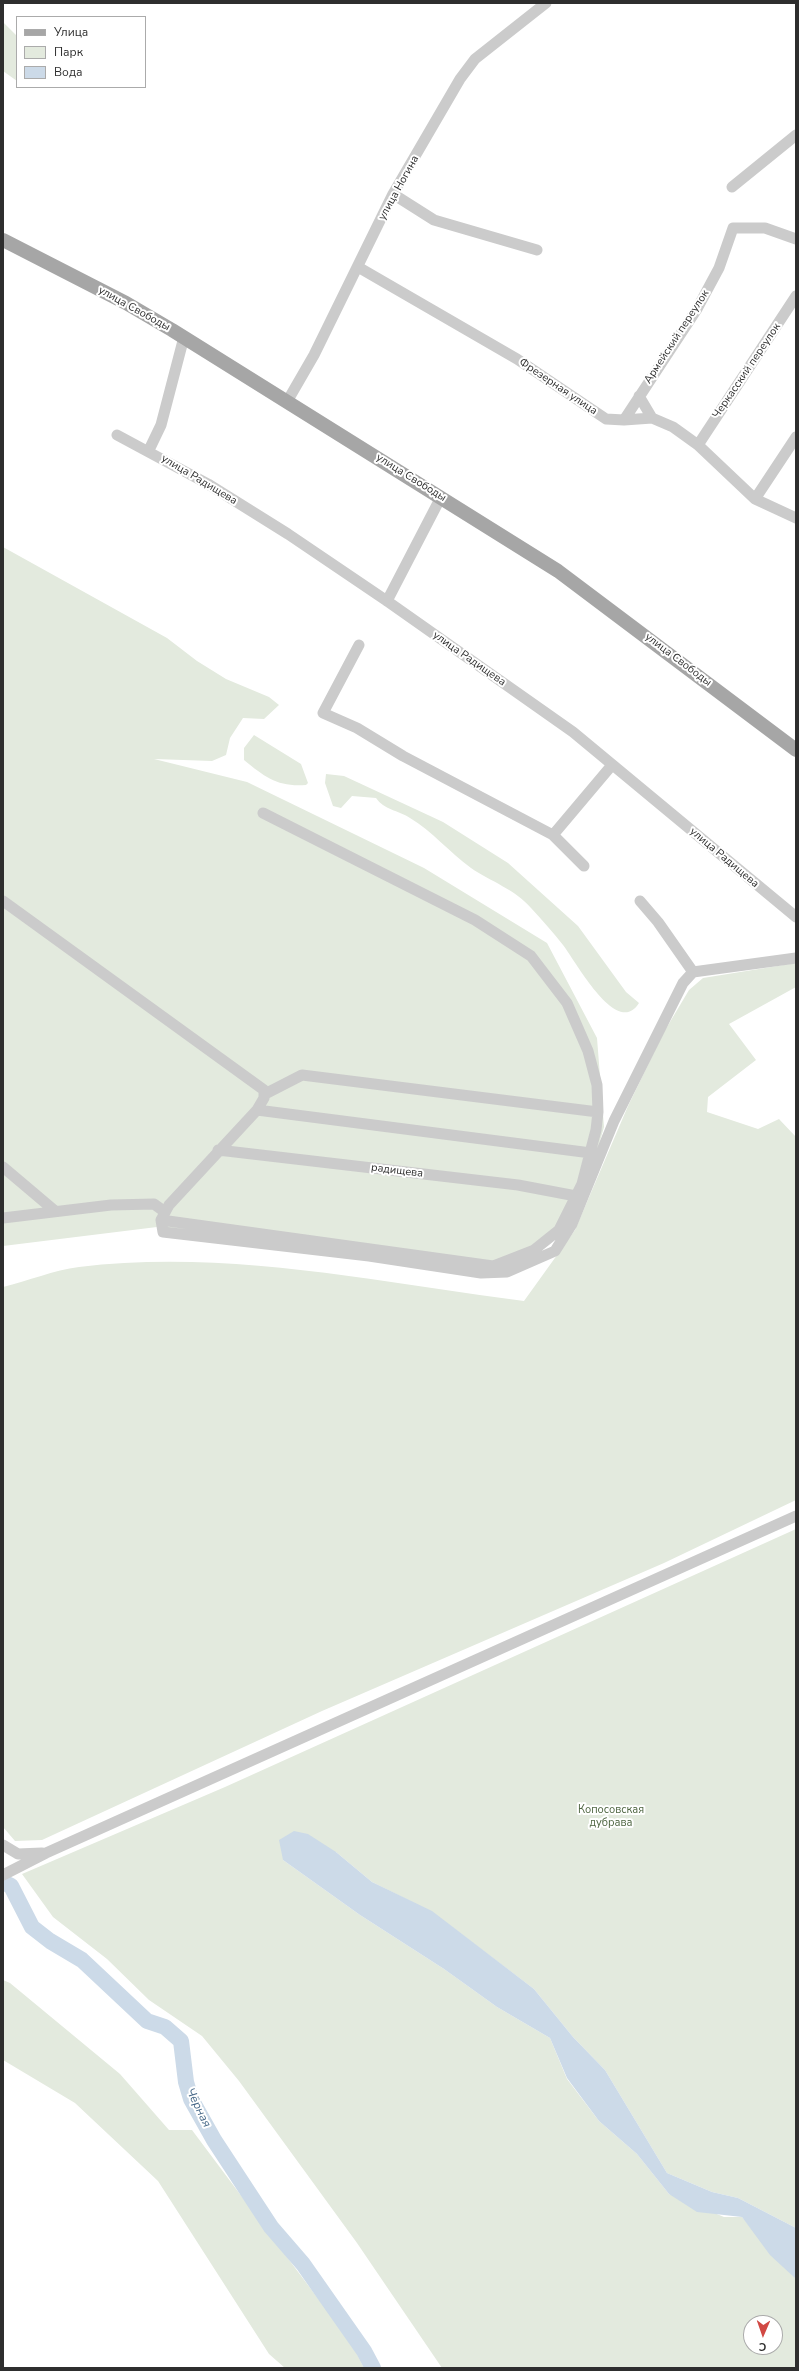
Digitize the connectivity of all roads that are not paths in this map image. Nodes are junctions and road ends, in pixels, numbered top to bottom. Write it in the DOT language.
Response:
graph roads {
  1 [pos="527,3"];
  2 [pos="546,3"];
  3 [pos="536,11"];
  4 [pos="796,135"];
  5 [pos="732,187"];
  6 [pos="393,194"];
  7 [pos="796,239"];
  8 [pos="3,240"];
  9 [pos="537,250"];
  10 [pos="358,267"];
  11 [pos="796,296"];
  12 [pos="184,337"];
  13 [pos="639,396"];
  14 [pos="288,400"];
  15 [pos="652,418"];
  16 [pos="624,420"];
  17 [pos="117,435"];
  18 [pos="796,437"];
  19 [pos="698,446"];
  20 [pos="149,450"];
  21 [pos="441,497"];
  22 [pos="755,499"];
  23 [pos="796,518"];
  24 [pos="387,601"];
  25 [pos="359,645"];
  26 [pos="796,750"];
  27 [pos="612,765"];
  28 [pos="263,813"];
  29 [pos="553,835"];
  30 [pos="584,866"];
  31 [pos="3,901"];
  32 [pos="640,901"];
  33 [pos="796,918"];
  34 [pos="796,958"];
  35 [pos="693,972"];
  36 [pos="265,1094"];
  37 [pos="257,1110"];
  38 [pos="598,1112"];
  39 [pos="218,1150"];
  40 [pos="591,1153"];
  41 [pos="3,1168"];
  42 [pos="576,1196"];
  43 [pos="55,1211"];
  44 [pos="163,1216"];
  45 [pos="3,1218"];
  46 [pos="796,1516"];
  47 [pos="3,1845"];
  48 [pos="46,1852"];
  49 [pos="3,1875"];
  1 -- 3 [label="street"];
  2 -- 3 [label="street, улица Ногина"];
  3 -- 6 [label="street, улица Ногина"];
  4 -- 5 [label="street"];
  6 -- 9 [label="street"];
  6 -- 10 [label="street, улица Ногина"];
  7 -- 13 [label="street, Армейский переулок"];
  8 -- 12 [label="main road, улица Свободы"];
  10 -- 14 [label="street, улица Ногина"];
  10 -- 16 [label="street, Фрезерная улица"];
  11 -- 19 [label="street, Черкасский переулок"];
  12 -- 14 [label="main road, улица Свободы"];
  12 -- 20 [label="street"];
  13 -- 15 [label="street"];
  13 -- 16 [label="street, Армейский переулок"];
  14 -- 21 [label="main road, улица Свободы"];
  15 -- 16 [label="street, Фрезерная улица"];
  15 -- 19 [label="street, Фрезерная улица"];
  17 -- 20 [label="street, улица Радищева"];
  18 -- 22 [label="street"];
  19 -- 22 [label="street, Фрезерная улица"];
  20 -- 24 [label="street, улица Радищева"];
  21 -- 24 [label="street"];
  21 -- 26 [label="main road, улица Свободы"];
  22 -- 23 [label="street, Фрезерная улица"];
  24 -- 27 [label="street, улица Радищева"];
  25 -- 29 [label="street"];
  27 -- 29 [label="street"];
  27 -- 33 [label="street, улица Радищева"];
  28 -- 38 [label="street"];
  29 -- 30 [label="street"];
  31 -- 36 [label="street"];
  32 -- 35 [label="street"];
  34 -- 35 [label="street"];
  35 -- 44 [label="street"];
  36 -- 37 [label="street"];
  36 -- 38 [label="street"];
  37 -- 39 [label="street"];
  37 -- 40 [label="street"];
  38 -- 40 [label="street"];
  39 -- 42 [label="street, радищева"];
  39 -- 44 [label="street"];
  40 -- 42 [label="street"];
  41 -- 43 [label="street"];
  42 -- 44 [label="street"];
  43 -- 44 [label="street"];
  43 -- 45 [label="street"];
  46 -- 48 [label="street"];
  47 -- 48 [label="street"];
  48 -- 49 [label="street"];
}
